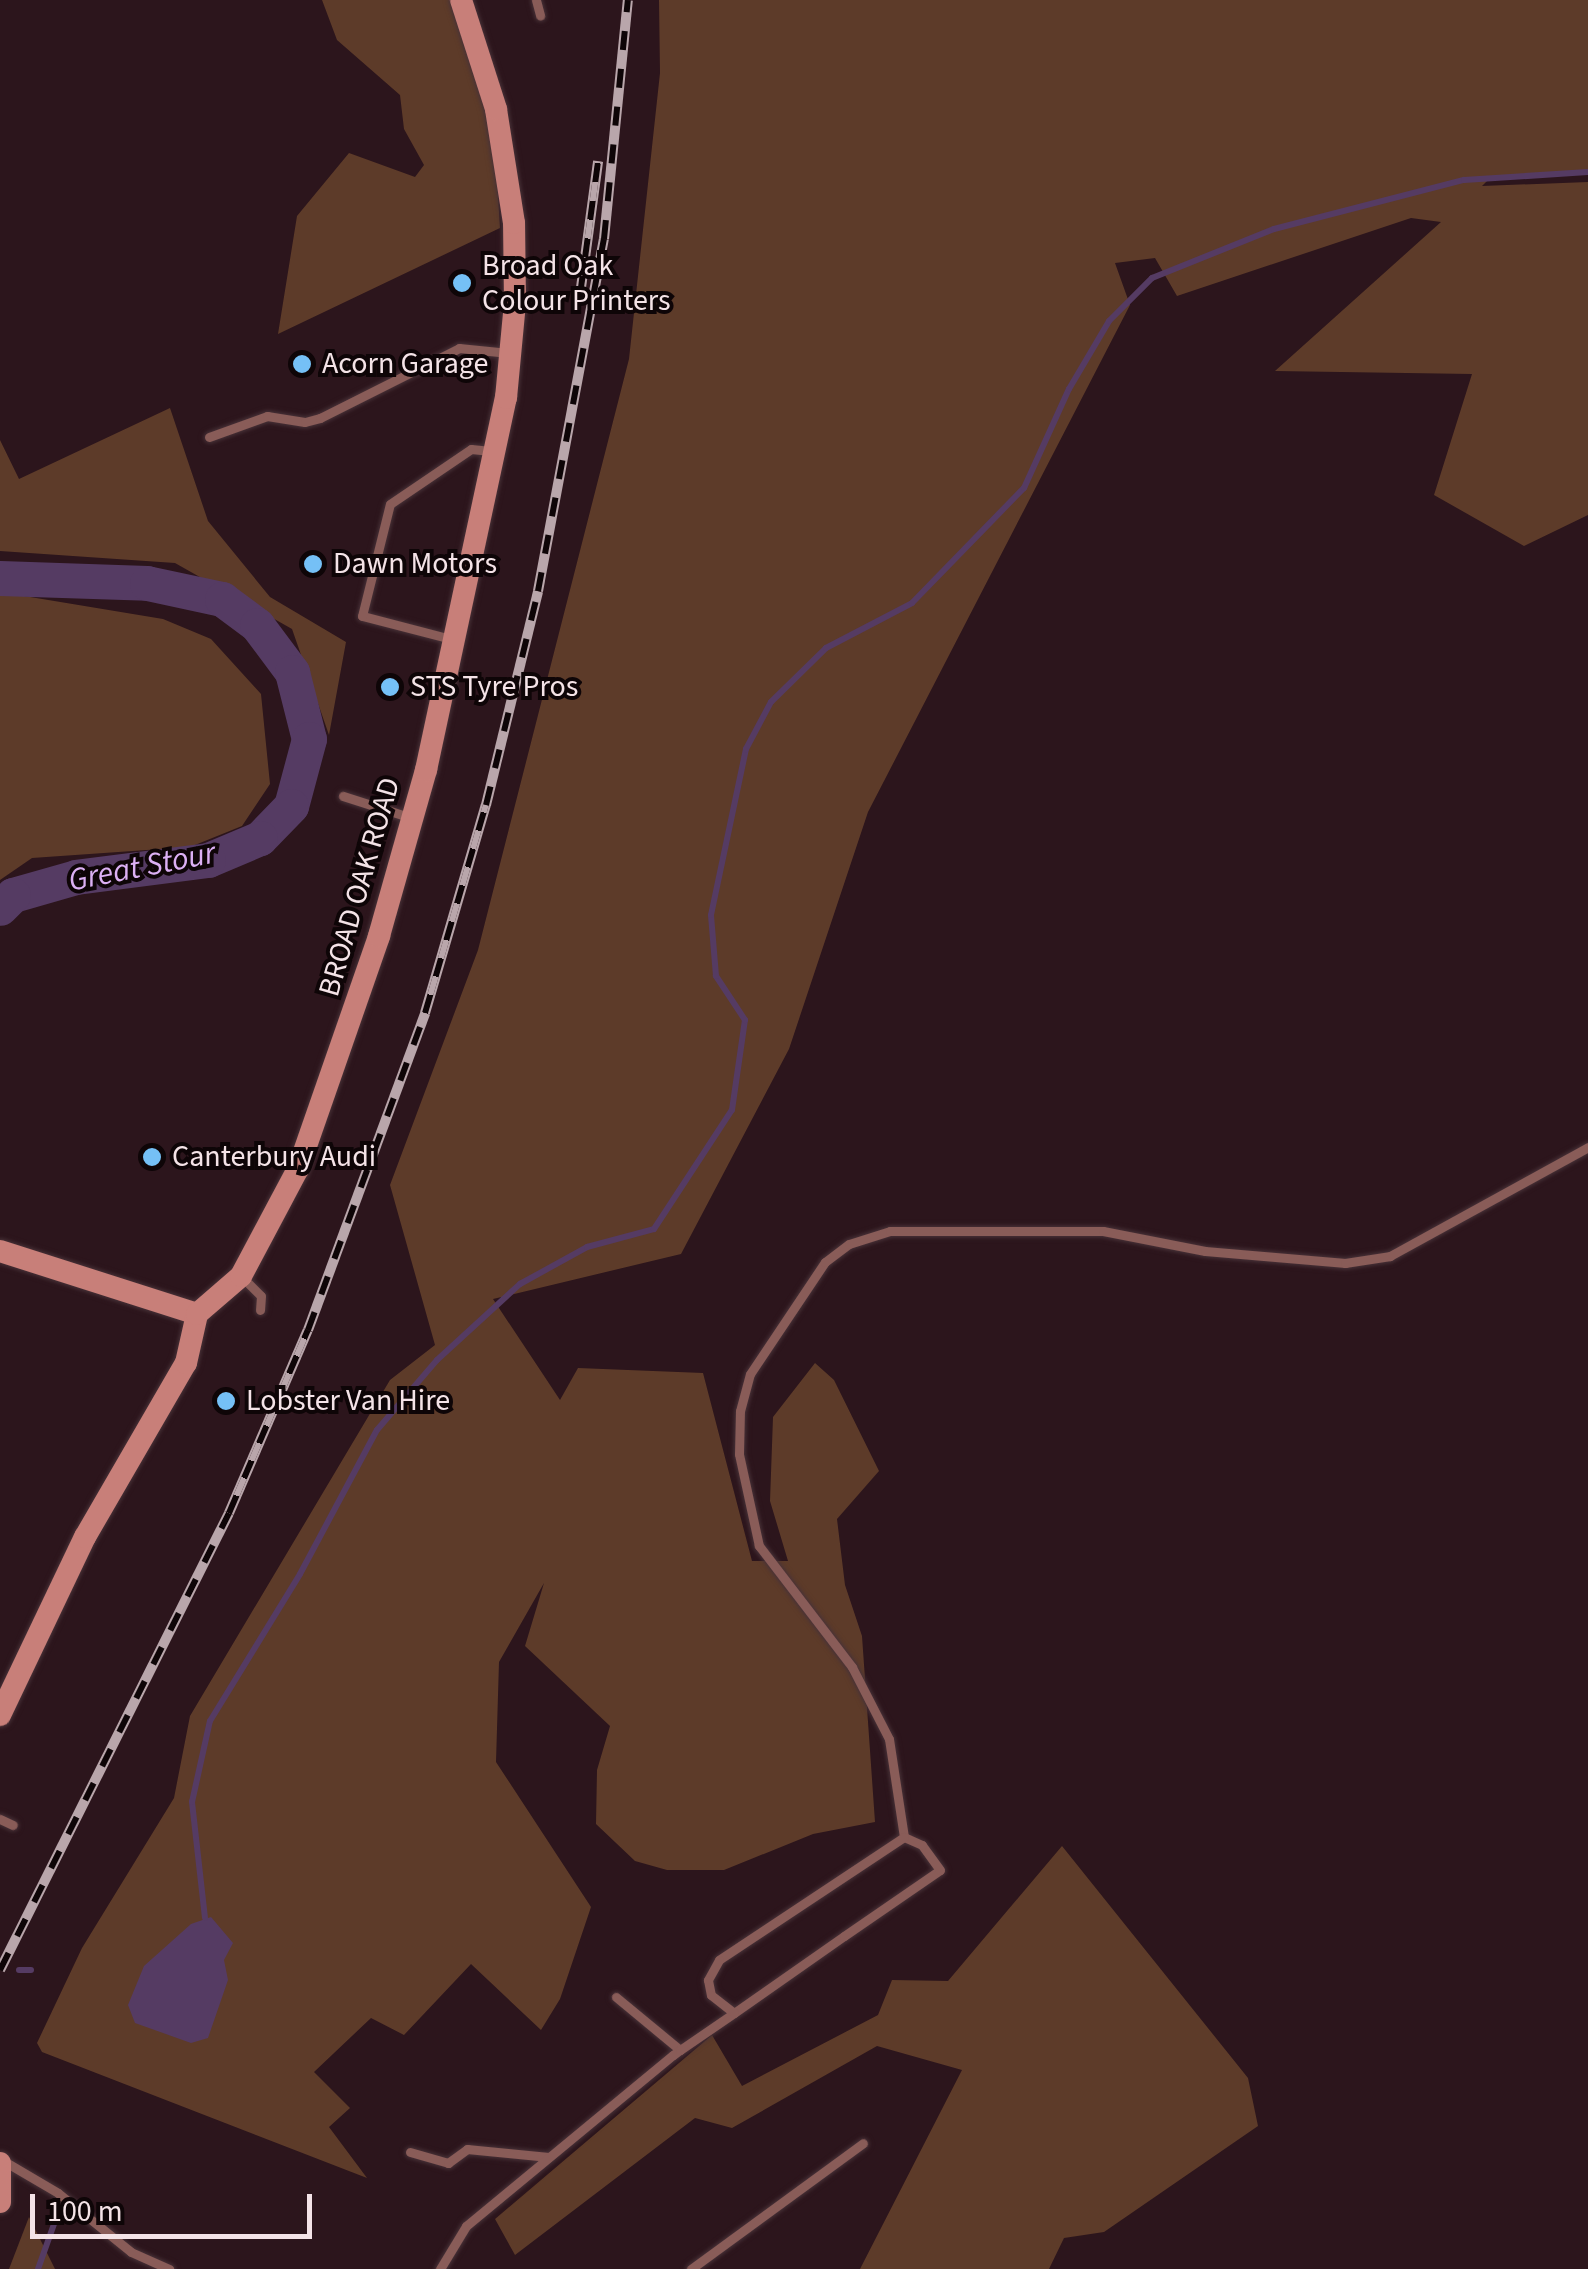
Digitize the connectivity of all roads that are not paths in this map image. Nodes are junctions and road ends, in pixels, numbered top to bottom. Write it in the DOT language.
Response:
graph roads {
  1 [pos="461,0"];
  2 [pos="536,0"];
  3 [pos="540,15"];
  4 [pos="512,354"];
  5 [pos="209,437"];
  6 [pos="494,451"];
  7 [pos="458,640"];
  8 [pos="343,796"];
  9 [pos="412,818"];
  10 [pos="1588,1147"];
  11 [pos="0,1251"];
  12 [pos="241,1276"];
  13 [pos="260,1310"];
  14 [pos="197,1314"];
  15 [pos="0,1715"];
  16 [pos="0,1819"];
  17 [pos="13,1825"];
  18 [pos="904,1837"];
  19 [pos="616,1997"];
  20 [pos="734,2012"];
  21 [pos="680,2050"];
  22 [pos="863,2143"];
  23 [pos="410,2152"];
  24 [pos="550,2157"];
  25 [pos="0,2161"];
  26 [pos="0,2202"];
  27 [pos="169,2269"];
  28 [pos="440,2269"];
  29 [pos="691,2269"];
  1 -- 4 [label="street, BROAD OAK ROAD"];
  2 -- 3 [label="lane"];
  4 -- 5 [label="lane"];
  4 -- 6 [label="street, BROAD OAK ROAD"];
  6 -- 7 [label="street, BROAD OAK ROAD"];
  6 -- 7 [label="lane"];
  7 -- 9 [label="street, BROAD OAK ROAD"];
  8 -- 9 [label="lane"];
  9 -- 12 [label="street, BROAD OAK ROAD"];
  10 -- 18 [label="lane"];
  11 -- 14 [label="street"];
  12 -- 13 [label="lane"];
  12 -- 14 [label="street, BROAD OAK ROAD"];
  14 -- 15 [label="street"];
  16 -- 17 [label="lane"];
  18 -- 20 [label="lane"];
  18 -- 20 [label="lane"];
  19 -- 21 [label="lane"];
  20 -- 21 [label="lane"];
  21 -- 24 [label="lane"];
  22 -- 29 [label="lane"];
  23 -- 24 [label="lane"];
  24 -- 28 [label="lane"];
  25 -- 26 [label="street"];
  25 -- 27 [label="lane"];
}
